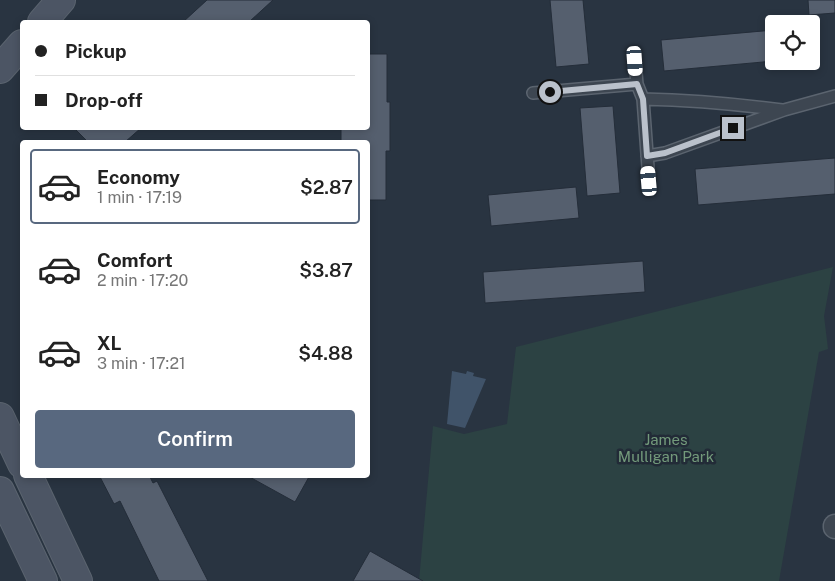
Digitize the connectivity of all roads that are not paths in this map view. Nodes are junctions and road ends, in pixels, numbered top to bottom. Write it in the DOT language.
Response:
graph roads {
  1 [pos="61,0"];
  2 [pos="44,20"];
  3 [pos="20,46"];
  4 [pos="635,61"];
  5 [pos="0,69"];
  6 [pos="637,84"];
  7 [pos="533,93"];
  8 [pos="835,96"];
  9 [pos="643,99"];
  10 [pos="784,110"];
  11 [pos="647,156"];
  12 [pos="649,181"];
  13 [pos="0,417"];
  14 [pos="20,460"];
  15 [pos="29,478"];
  16 [pos="0,491"];
  17 [pos="43,581"];
  18 [pos="78,581"];
  1 -- 2 [label="main road"];
  3 -- 5 [label="main road"];
  4 -- 6 [label="lane"];
  6 -- 7 [label="lane"];
  6 -- 9 [label="lane"];
  8 -- 10 [label="lane"];
  9 -- 10 [label="lane"];
  9 -- 11 [label="lane"];
  10 -- 11 [label="lane"];
  11 -- 12 [label="lane"];
  13 -- 14 [label="main road"];
  15 -- 18 [label="main road"];
  16 -- 17 [label="main road"];
}
